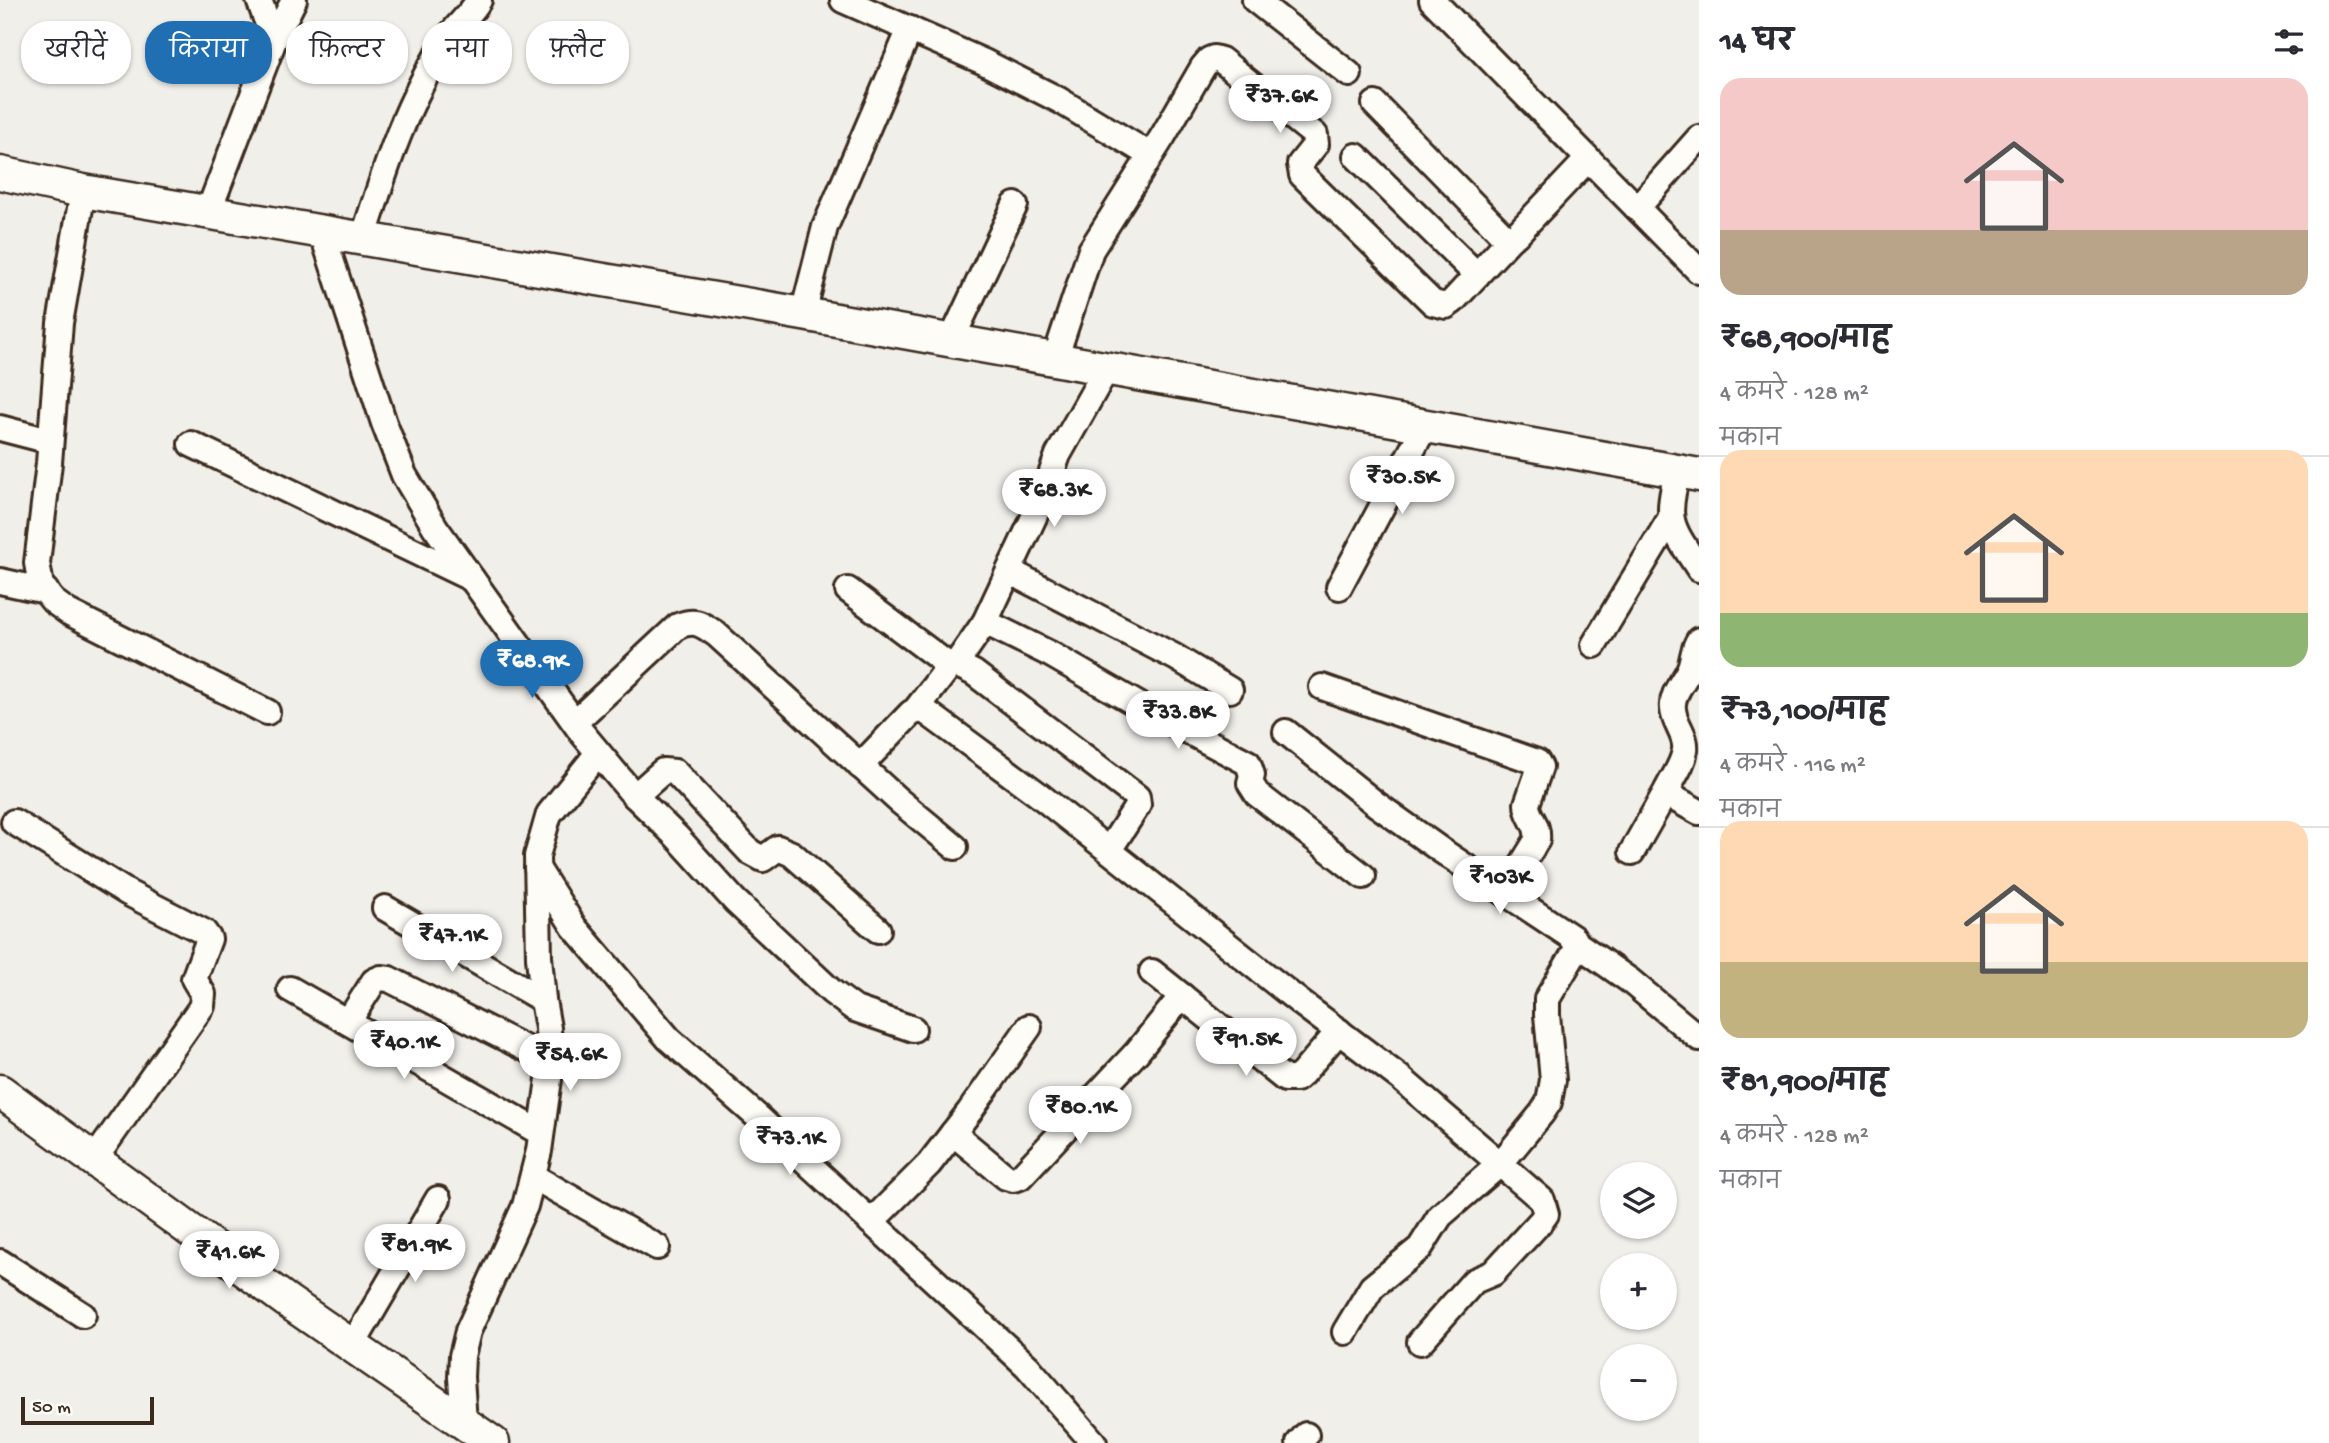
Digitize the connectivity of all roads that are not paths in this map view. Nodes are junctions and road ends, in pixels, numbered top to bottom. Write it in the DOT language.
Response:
graph roads {
  1 [pos="259,0"];
  2 [pos="294,0"];
  3 [pos="479,0"];
  4 [pos="843,0"];
  5 [pos="1255,0"];
  6 [pos="1432,0"];
  7 [pos="910,29"];
  8 [pos="274,40"];
  9 [pos="1349,74"];
  10 [pos="1375,104"];
  11 [pos="1699,138"];
  12 [pos="1150,155"];
  13 [pos="1356,156"];
  14 [pos="1588,159"];
  15 [pos="0,173"];
  16 [pos="83,191"];
  17 [pos="1015,205"];
  18 [pos="1637,208"];
  19 [pos="208,213"];
  20 [pos="322,232"];
  21 [pos="1511,238"];
  22 [pos="363,239"];
  23 [pos="1699,271"];
  24 [pos="1477,275"];
  25 [pos="803,314"];
  26 [pos="951,341"];
  27 [pos="1055,359"];
  28 [pos="1107,368"];
  29 [pos="1426,424"];
  30 [pos="0,428"];
  31 [pos="50,441"];
  32 [pos="191,444"];
  33 [pos="1688,473"];
  34 [pos="1670,519"];
  35 [pos="1699,569"];
  36 [pos="1009,571"];
  37 [pos="0,581"];
  38 [pos="475,581"];
  39 [pos="1339,587"];
  40 [pos="848,590"];
  41 [pos="46,591"];
  42 [pos="985,622"];
  43 [pos="1699,640"];
  44 [pos="1594,645"];
  45 [pos="950,665"];
  46 [pos="1322,687"];
  47 [pos="1230,690"];
  48 [pos="915,711"];
  49 [pos="267,712"];
  50 [pos="575,722"];
  51 [pos="1286,732"];
  52 [pos="598,753"];
  53 [pos="860,766"];
  54 [pos="1667,790"];
  55 [pos="635,796"];
  56 [pos="1699,812"];
  57 [pos="14,822"];
  58 [pos="955,847"];
  59 [pos="1109,850"];
  60 [pos="1632,852"];
  61 [pos="537,868"];
  62 [pos="1363,876"];
  63 [pos="1505,892"];
  64 [pos="385,908"];
  65 [pos="878,930"];
  66 [pos="1576,943"];
  67 [pos="1152,972"];
  68 [pos="290,989"];
  69 [pos="1182,996"];
  70 [pos="542,1000"];
  71 [pos="348,1022"];
  72 [pos="1029,1027"];
  73 [pos="912,1029"];
  74 [pos="1339,1031"];
  75 [pos="1699,1038"];
  76 [pos="550,1061"];
  77 [pos="0,1091"];
  78 [pos="541,1133"];
  79 [pos="953,1133"];
  80 [pos="94,1160"];
  81 [pos="1500,1163"];
  82 [pos="534,1177"];
  83 [pos="438,1199"];
  84 [pos="871,1222"];
  85 [pos="657,1247"];
  86 [pos="0,1262"];
  87 [pos="83,1315"];
  88 [pos="1345,1332"];
  89 [pos="1420,1342"];
  90 [pos="352,1346"];
  91 [pos="464,1423"];
  92 [pos="493,1443"];
  93 [pos="1094,1443"];
  1 -- 8 [label="street"];
  2 -- 8 [label="street"];
  3 -- 22 [label="street"];
  4 -- 7 [label="street"];
  5 -- 9 [label="street"];
  6 -- 14 [label="street"];
  7 -- 12 [label="street"];
  7 -- 25 [label="street"];
  8 -- 19 [label="street"];
  10 -- 21 [label="street"];
  11 -- 18 [label="street"];
  12 -- 24 [label="street"];
  12 -- 27 [label="street"];
  13 -- 24 [label="street"];
  14 -- 18 [label="street"];
  14 -- 21 [label="street"];
  15 -- 16 [label="main road"];
  16 -- 19 [label="main road"];
  16 -- 31 [label="street"];
  17 -- 26 [label="street"];
  18 -- 23 [label="street"];
  19 -- 20 [label="main road"];
  20 -- 22 [label="main road"];
  20 -- 38 [label="street"];
  21 -- 24 [label="street"];
  22 -- 25 [label="main road"];
  25 -- 26 [label="main road"];
  26 -- 27 [label="main road"];
  27 -- 28 [label="main road"];
  28 -- 29 [label="main road"];
  28 -- 36 [label="street"];
  29 -- 33 [label="main road"];
  29 -- 39 [label="street"];
  30 -- 31 [label="street"];
  31 -- 41 [label="street"];
  32 -- 38 [label="street"];
  33 -- 34 [label="street"];
  34 -- 35 [label="street"];
  34 -- 44 [label="street"];
  36 -- 42 [label="street"];
  36 -- 47 [label="street"];
  37 -- 41 [label="street"];
  38 -- 50 [label="street"];
  40 -- 45 [label="street"];
  41 -- 49 [label="street"];
  42 -- 45 [label="street"];
  42 -- 62 [label="street"];
  43 -- 54 [label="street"];
  45 -- 48 [label="street"];
  45 -- 59 [label="street"];
  46 -- 63 [label="street"];
  48 -- 53 [label="street"];
  48 -- 59 [label="street"];
  50 -- 52 [label="street"];
  50 -- 53 [label="street"];
  51 -- 63 [label="street"];
  52 -- 55 [label="street"];
  52 -- 61 [label="street"];
  53 -- 58 [label="street"];
  54 -- 56 [label="street"];
  54 -- 60 [label="street"];
  55 -- 65 [label="street"];
  55 -- 73 [label="street"];
  57 -- 80 [label="street"];
  59 -- 74 [label="street"];
  61 -- 70 [label="street"];
  61 -- 84 [label="street"];
  63 -- 66 [label="street"];
  64 -- 70 [label="street"];
  66 -- 75 [label="street"];
  66 -- 81 [label="street"];
  67 -- 69 [label="street"];
  68 -- 71 [label="street"];
  69 -- 74 [label="street"];
  69 -- 79 [label="street"];
  70 -- 76 [label="street"];
  71 -- 76 [label="street"];
  71 -- 78 [label="street"];
  72 -- 79 [label="street"];
  74 -- 81 [label="street"];
  76 -- 78 [label="street"];
  77 -- 80 [label="main road"];
  78 -- 82 [label="street"];
  79 -- 84 [label="street"];
  80 -- 90 [label="main road"];
  81 -- 88 [label="street"];
  81 -- 89 [label="street"];
  82 -- 85 [label="street"];
  82 -- 91 [label="street"];
  83 -- 90 [label="street"];
  84 -- 93 [label="street"];
  86 -- 87 [label="street"];
  90 -- 91 [label="main road"];
  91 -- 92 [label="main road"];
}
